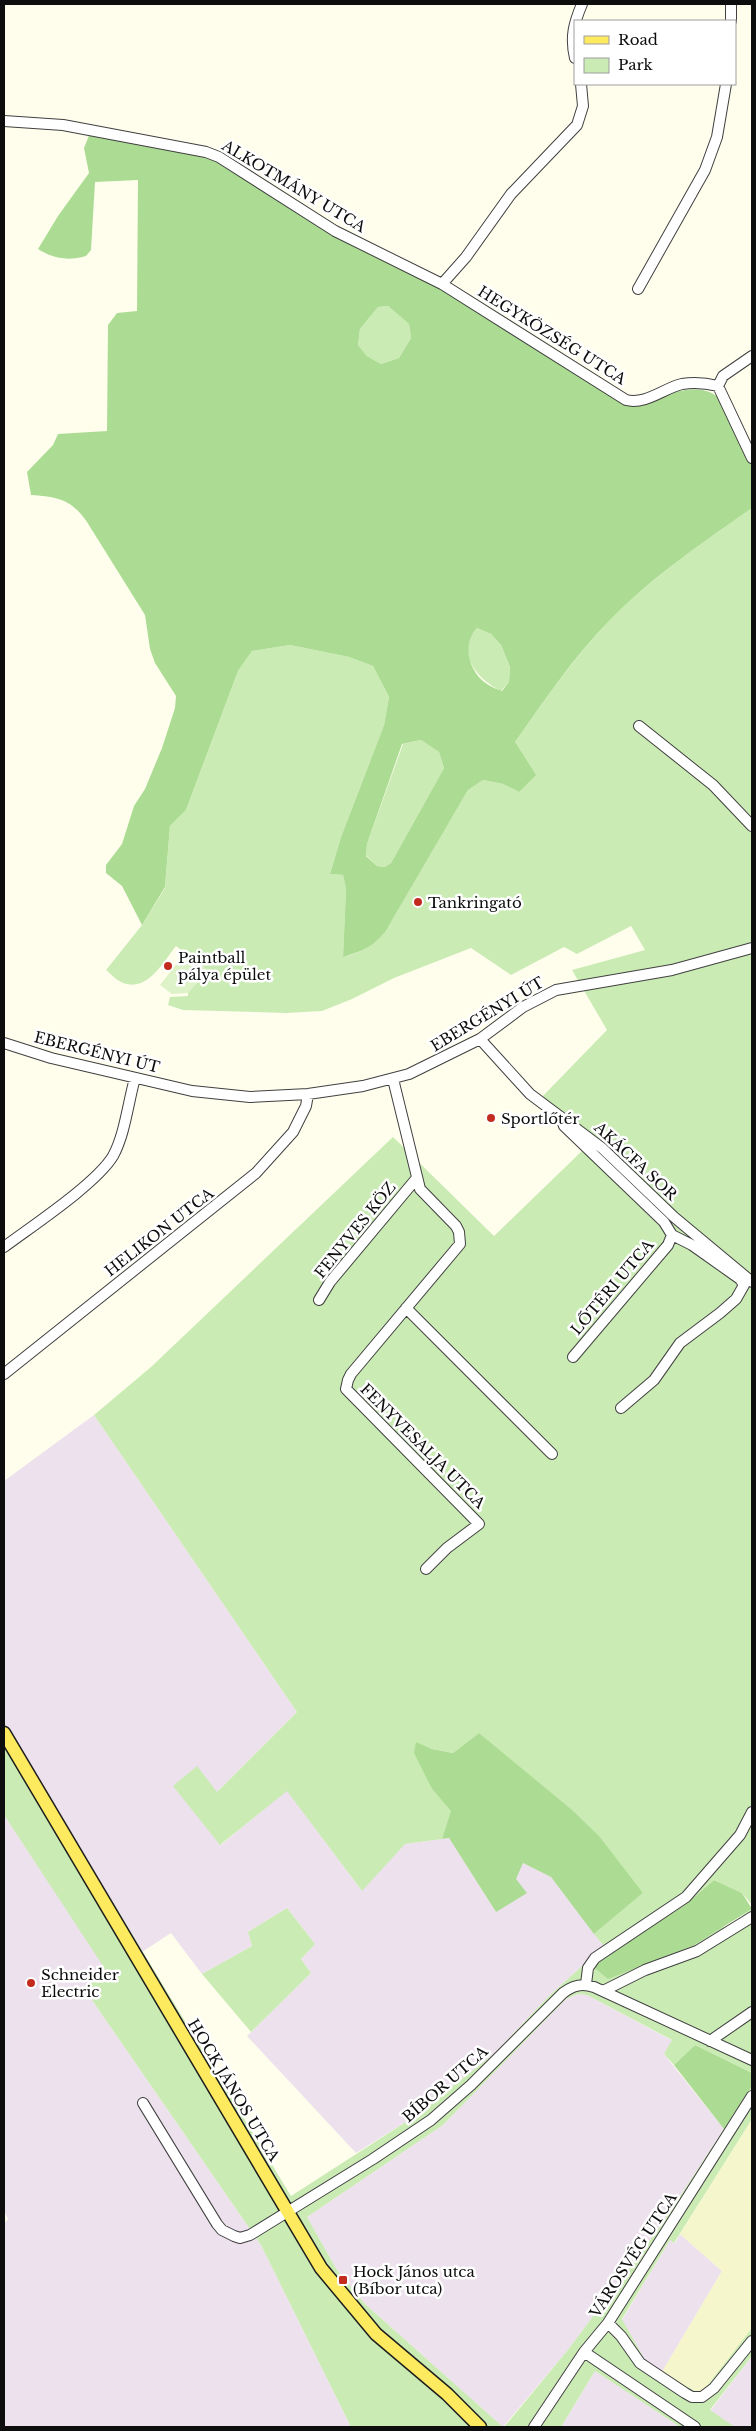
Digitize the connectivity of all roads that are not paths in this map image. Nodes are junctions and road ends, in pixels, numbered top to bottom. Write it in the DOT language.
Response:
graph roads {
  1 [pos="582,4"];
  2 [pos="731,4"];
  3 [pos="574,20"];
  4 [pos="731,20"];
  5 [pos="574,21"];
  6 [pos="574,51"];
  7 [pos="580,85"];
  8 [pos="726,85"];
  9 [pos="4,122"];
  10 [pos="442,284"];
  11 [pos="638,289"];
  12 [pos="752,356"];
  13 [pos="718,386"];
  14 [pos="752,458"];
  15 [pos="640,726"];
  16 [pos="752,826"];
  17 [pos="752,948"];
  18 [pos="480,1040"];
  19 [pos="4,1043"];
  20 [pos="135,1078"];
  21 [pos="393,1079"];
  22 [pos="308,1094"];
  23 [pos="560,1117"];
  24 [pos="416,1179"];
  25 [pos="672,1235"];
  26 [pos="4,1247"];
  27 [pos="748,1284"];
  28 [pos="319,1300"];
  29 [pos="406,1308"];
  30 [pos="573,1357"];
  31 [pos="4,1374"];
  32 [pos="621,1408"];
  33 [pos="552,1454"];
  34 [pos="426,1569"];
  35 [pos="4,1733"];
  36 [pos="752,1812"];
  37 [pos="752,1917"];
  38 [pos="586,1984"];
  39 [pos="603,1991"];
  40 [pos="752,2012"];
  41 [pos="710,2040"];
  42 [pos="752,2060"];
  43 [pos="752,2096"];
  44 [pos="143,2103"];
  45 [pos="287,2212"];
  46 [pos="608,2323"];
  47 [pos="752,2341"];
  48 [pos="584,2352"];
  49 [pos="480,2427"];
  50 [pos="534,2427"];
  51 [pos="695,2427"];
  1 -- 3 [label="street"];
  2 -- 4 [label="street"];
  5 -- 6 [label="street"];
  7 -- 10 [label="street"];
  8 -- 11 [label="street"];
  9 -- 10 [label="street, ALKOTMÁNY UTCA"];
  10 -- 13 [label="street, HEGYKÖZSÉG UTCA"];
  12 -- 13 [label="street"];
  13 -- 14 [label="street"];
  15 -- 16 [label="street"];
  17 -- 18 [label="street, EBERGÉNYI ÚT"];
  18 -- 21 [label="street, EBERGÉNYI ÚT"];
  18 -- 23 [label="street, AKÁCFA SOR"];
  19 -- 20 [label="street, EBERGÉNYI ÚT"];
  20 -- 22 [label="street, EBERGÉNYI ÚT"];
  20 -- 26 [label="street"];
  21 -- 22 [label="street, EBERGÉNYI ÚT"];
  21 -- 24 [label="street, FENYVESALJA UTCA"];
  22 -- 31 [label="street, HELIKON UTCA"];
  23 -- 25 [label="street"];
  23 -- 27 [label="street, AKÁCFA SOR"];
  24 -- 28 [label="street, FENYVES KÖZ"];
  24 -- 29 [label="street, FENYVESALJA UTCA"];
  25 -- 27 [label="street"];
  25 -- 30 [label="street, LŐTÉRI UTCA"];
  27 -- 32 [label="street"];
  29 -- 33 [label="street"];
  29 -- 34 [label="street, FENYVESALJA UTCA"];
  35 -- 45 [label="main road, HOCK JÁNOS UTCA"];
  36 -- 38 [label="street"];
  37 -- 39 [label="street"];
  38 -- 39 [label="street"];
  38 -- 45 [label="street, BÍBOR UTCA"];
  39 -- 41 [label="street"];
  40 -- 41 [label="street"];
  41 -- 42 [label="street"];
  43 -- 46 [label="street, VÁROSVÉG UTCA"];
  44 -- 45 [label="street, BÍBOR UTCA"];
  45 -- 49 [label="main road, HOCK JÁNOS UTCA"];
  46 -- 47 [label="street"];
  46 -- 48 [label="street, VÁROSVÉG UTCA"];
  48 -- 50 [label="street, VÁROSVÉG UTCA"];
  48 -- 51 [label="street"];
}
